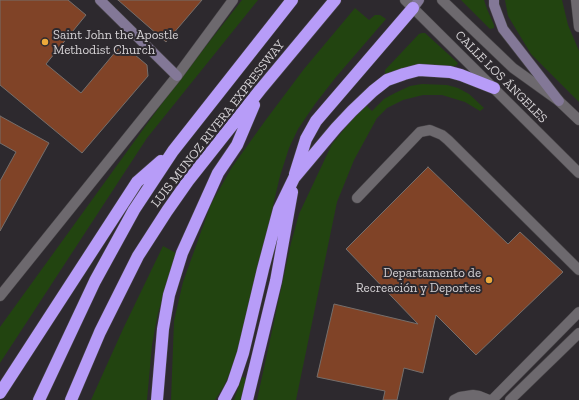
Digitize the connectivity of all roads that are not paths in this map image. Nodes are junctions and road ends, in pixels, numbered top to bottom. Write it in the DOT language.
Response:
graph roads {
  1 [pos="100,0"];
  2 [pos="233,0"];
  3 [pos="292,0"];
  4 [pos="442,0"];
  5 [pos="494,0"];
  6 [pos="576,0"];
  7 [pos="333,2"];
  8 [pos="412,3"];
  9 [pos="579,27"];
  10 [pos="177,76"];
  11 [pos="494,88"];
  12 [pos="260,90"];
  13 [pos="559,100"];
  14 [pos="579,120"];
  15 [pos="172,151"];
  16 [pos="579,173"];
  17 [pos="294,178"];
  18 [pos="357,198"];
  19 [pos="579,270"];
  20 [pos="0,296"];
  21 [pos="579,312"];
  22 [pos="579,333"];
  23 [pos="554,337"];
  24 [pos="565,348"];
  25 [pos="0,393"];
  26 [pos="39,400"];
  27 [pos="71,400"];
  28 [pos="157,400"];
  29 [pos="224,400"];
  30 [pos="247,400"];
  31 [pos="454,400"];
  32 [pos="491,400"];
  33 [pos="510,400"];
  1 -- 10 [label="street"];
  2 -- 10 [label="street"];
  3 -- 15 [label="highway, LUIS MUNOZ RIVERA EXPRESSWAY"];
  4 -- 13 [label="street, CALLE LOS ÁNGELES"];
  5 -- 13 [label="street"];
  6 -- 9 [label="street"];
  7 -- 12 [label="highway, LUIS MUNOZ RIVERA EXPRESSWAY"];
  8 -- 11 [label="street, CALLE LOS ÁNGELES"];
  8 -- 17 [label="highway"];
  10 -- 20 [label="street"];
  11 -- 16 [label="street, CALLE LOS ÁNGELES"];
  11 -- 17 [label="highway"];
  12 -- 27 [label="highway, LUIS MUNOZ RIVERA EXPRESSWAY"];
  12 -- 28 [label="highway"];
  13 -- 14 [label="street, CALLE LOS ÁNGELES"];
  15 -- 25 [label="highway"];
  15 -- 26 [label="highway, LUIS MUNOZ RIVERA EXPRESSWAY"];
  17 -- 29 [label="highway"];
  17 -- 30 [label="highway"];
  18 -- 19 [label="street"];
  21 -- 23 [label="street"];
  22 -- 24 [label="street"];
  23 -- 24 [label="street"];
  23 -- 32 [label="street"];
  24 -- 33 [label="street"];
  31 -- 32 [label="street"];
}
